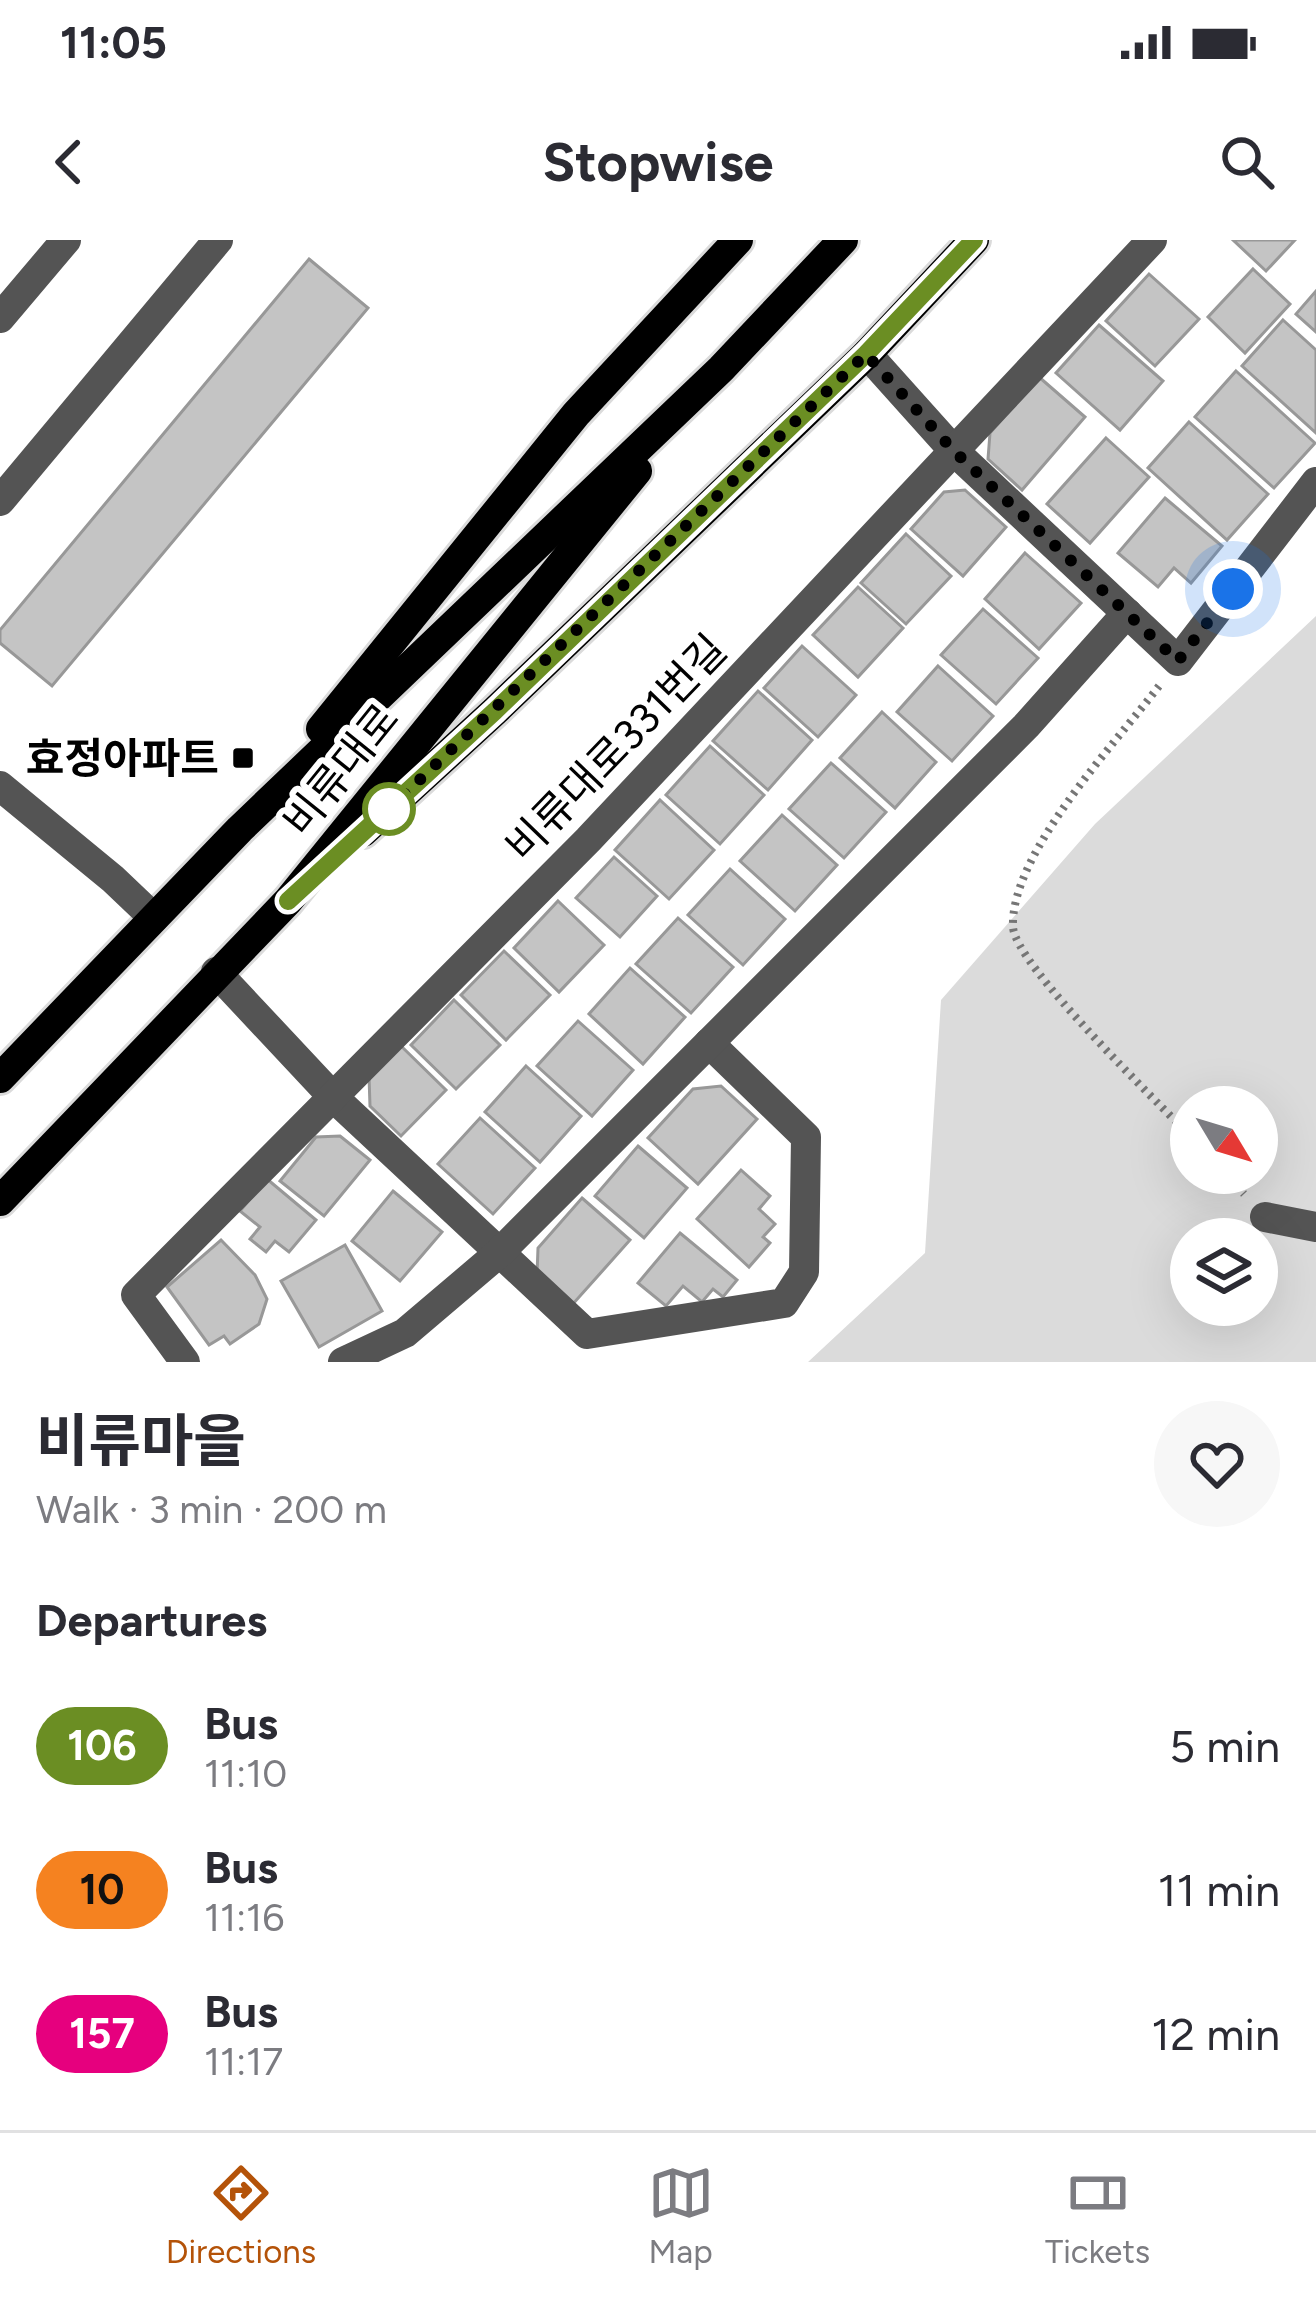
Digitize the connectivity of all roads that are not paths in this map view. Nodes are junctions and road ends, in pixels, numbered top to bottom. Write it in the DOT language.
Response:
graph roads {
  1 [pos="66,240"];
  2 [pos="218,240"];
  3 [pos="737,240"];
  4 [pos="843,240"];
  5 [pos="974,240"];
  6 [pos="1151,240"];
  7 [pos="0,318"];
  8 [pos="866,354"];
  9 [pos="721,369"];
  10 [pos="954,451"];
  11 [pos="1316,482"];
  12 [pos="0,501"];
  13 [pos="1126,613"];
  14 [pos="0,786"];
  15 [pos="240,829"];
  16 [pos="288,901"];
  17 [pos="154,918"];
  18 [pos="216,972"];
  19 [pos="709,1043"];
  20 [pos="0,1078"];
  21 [pos="333,1097"];
  22 [pos="0,1201"];
  23 [pos="1265,1216"];
  24 [pos="1316,1227"];
  25 [pos="498,1254"];
  26 [pos="185,1362"];
  27 [pos="343,1362"];
  1 -- 7 [label="street"];
  2 -- 12 [label="street"];
  3 -- 15 [label="main road"];
  4 -- 9 [label="main road, 비류대로"];
  5 -- 8 [label="main road"];
  6 -- 10 [label="street, 비류대로331번길"];
  8 -- 10 [label="street"];
  8 -- 16 [label="main road"];
  9 -- 15 [label="main road, 비류대로"];
  9 -- 16 [label="main road, 비류대로"];
  10 -- 13 [label="street"];
  10 -- 21 [label="street, 비류대로331번길"];
  11 -- 13 [label="street"];
  13 -- 19 [label="street"];
  14 -- 17 [label="street"];
  15 -- 17 [label="main road, 비류대로"];
  16 -- 18 [label="main road, 비류대로"];
  17 -- 20 [label="main road, 비류대로"];
  18 -- 21 [label="street"];
  18 -- 22 [label="main road, 비류대로"];
  19 -- 25 [label="street"];
  19 -- 25 [label="street"];
  21 -- 25 [label="street"];
  21 -- 26 [label="street, 비류대로331번길"];
  23 -- 24 [label="street"];
  25 -- 27 [label="street"];
}
